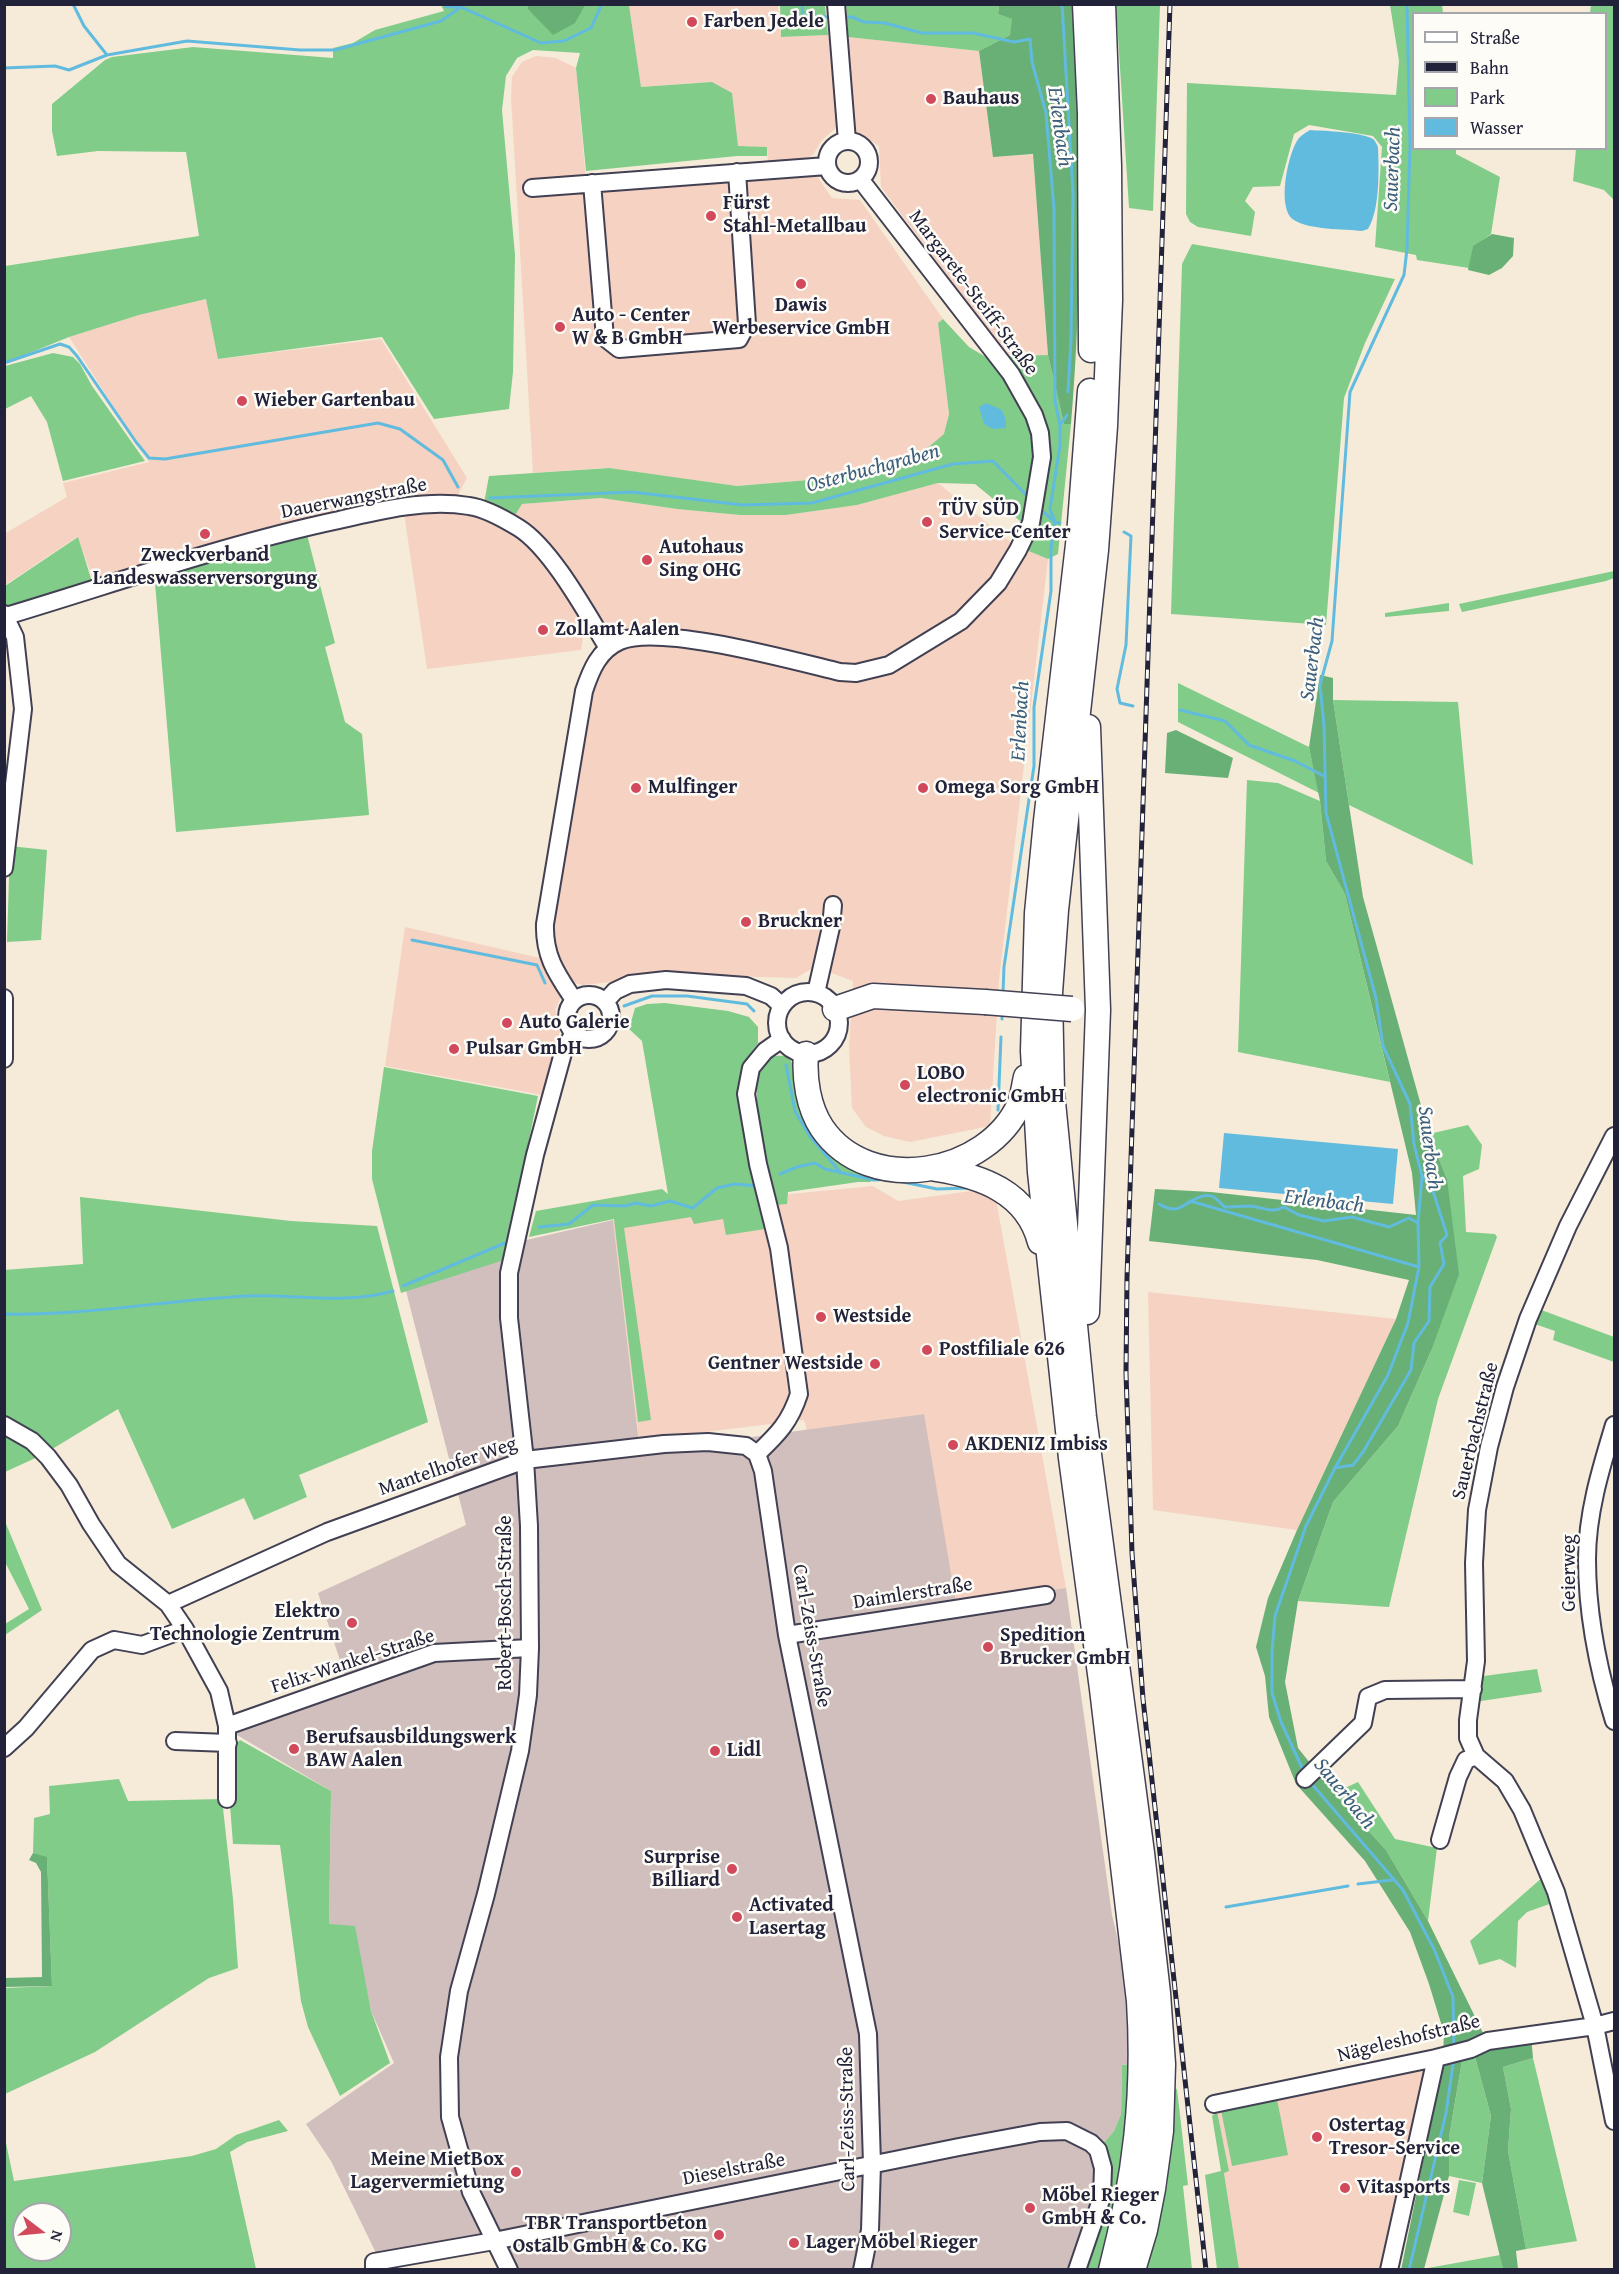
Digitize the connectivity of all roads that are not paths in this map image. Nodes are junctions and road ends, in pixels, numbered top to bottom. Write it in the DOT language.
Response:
graph roads {
  1 [pos="1085,4"];
  2 [pos="1103,4"];
  3 [pos="836,8"];
  4 [pos="847,141"];
  5 [pos="827,166"];
  6 [pos="737,172"];
  7 [pos="860,179"];
  8 [pos="592,183"];
  9 [pos="532,188"];
  10 [pos="5,615"];
  11 [pos="608,648"];
  12 [pos="1085,658"];
  13 [pos="13,739"];
  14 [pos="4,868"];
  15 [pos="833,905"];
  16 [pos="816,993"];
  17 [pos="4,998"];
  18 [pos="574,1000"];
  19 [pos="605,1002"];
  20 [pos="782,1006"];
  21 [pos="835,1009"];
  22 [pos="1098,1011"];
  23 [pos="573,1034"];
  24 [pos="782,1039"];
  25 [pos="1033,1051"];
  26 [pos="806,1054"];
  27 [pos="4,1059"];
  28 [pos="1614,1136"];
  29 [pos="934,1168"];
  30 [pos="1053,1288"];
  31 [pos="1084,1417"];
  32 [pos="4,1425"];
  33 [pos="1614,1425"];
  34 [pos="757,1454"];
  35 [pos="525,1460"];
  36 [pos="1046,1595"];
  37 [pos="168,1604"];
  38 [pos="184,1629"];
  39 [pos="787,1635"];
  40 [pos="530,1648"];
  41 [pos="1473,1689"];
  42 [pos="1614,1721"];
  43 [pos="227,1726"];
  44 [pos="175,1741"];
  45 [pos="228,1743"];
  46 [pos="4,1748"];
  47 [pos="1476,1756"];
  48 [pos="1308,1777"];
  49 [pos="227,1799"];
  50 [pos="1440,1840"];
  51 [pos="1614,2021"];
  52 [pos="1595,2026"];
  53 [pos="1439,2057"];
  54 [pos="1214,2104"];
  55 [pos="1614,2121"];
  56 [pos="872,2164"];
  57 [pos="494,2241"];
  58 [pos="374,2266"];
  59 [pos="509,2270"];
  60 [pos="862,2270"];
  61 [pos="1077,2270"];
  62 [pos="1111,2270"];
  63 [pos="1133,2270"];
  64 [pos="1389,2270"];
  1 -- 25 [label="highway"];
  2 -- 12 [label="highway"];
  3 -- 4 [label="street"];
  4 -- 5 [label="street"];
  4 -- 7 [label="street"];
  5 -- 6 [label="street"];
  5 -- 7 [label="street"];
  6 -- 8 [label="street"];
  6 -- 8 [label="street"];
  7 -- 11 [label="street, Margarete-Steiff-Straße"];
  8 -- 9 [label="street"];
  10 -- 11 [label="street, Dauerwangstraße"];
  10 -- 13 [label="street"];
  11 -- 18 [label="street"];
  12 -- 22 [label="highway"];
  12 -- 31 [label="highway"];
  13 -- 14 [label="street"];
  15 -- 16 [label="street"];
  16 -- 20 [label="street"];
  16 -- 21 [label="street"];
  17 -- 27 [label="street"];
  18 -- 19 [label="street"];
  18 -- 23 [label="street"];
  19 -- 20 [label="street"];
  19 -- 23 [label="street"];
  20 -- 24 [label="street"];
  21 -- 22 [label="highway, bridge"];
  21 -- 26 [label="street"];
  22 -- 31 [label="highway"];
  23 -- 35 [label="street, Robert-Bosch-Straße"];
  24 -- 26 [label="street"];
  24 -- 34 [label="street"];
  25 -- 29 [label="highway"];
  25 -- 30 [label="highway"];
  26 -- 29 [label="highway"];
  28 -- 41 [label="street, Sauerbachstraße"];
  29 -- 30 [label="highway"];
  30 -- 62 [label="highway"];
  31 -- 63 [label="highway"];
  32 -- 37 [label="street"];
  33 -- 42 [label="street, Geierweg"];
  34 -- 35 [label="street, Mantelhofer Weg"];
  34 -- 39 [label="street, Carl-Zeiss-Straße"];
  35 -- 37 [label="street, Mantelhofer Weg"];
  35 -- 40 [label="street, Robert-Bosch-Straße"];
  36 -- 39 [label="street, Daimlerstraße"];
  37 -- 38 [label="street"];
  38 -- 43 [label="street"];
  38 -- 46 [label="street"];
  39 -- 56 [label="street, Carl-Zeiss-Straße"];
  40 -- 43 [label="street, Felix-Wankel-Straße"];
  40 -- 57 [label="street, Robert-Bosch-Straße"];
  41 -- 47 [label="street, Sauerbachstraße"];
  41 -- 48 [label="street"];
  43 -- 45 [label="street"];
  44 -- 45 [label="street"];
  45 -- 49 [label="street"];
  47 -- 50 [label="street"];
  47 -- 52 [label="street"];
  51 -- 52 [label="street, Nägeleshofstraße"];
  52 -- 53 [label="street, Nägeleshofstraße"];
  52 -- 55 [label="street"];
  53 -- 54 [label="street, Nägeleshofstraße"];
  53 -- 64 [label="street"];
  56 -- 57 [label="street, Dieselstraße"];
  56 -- 60 [label="street, Carl-Zeiss-Straße"];
  56 -- 61 [label="street, Dieselstraße"];
  57 -- 58 [label="street, Dieselstraße"];
  57 -- 59 [label="street, Robert-Bosch-Straße"];
}
